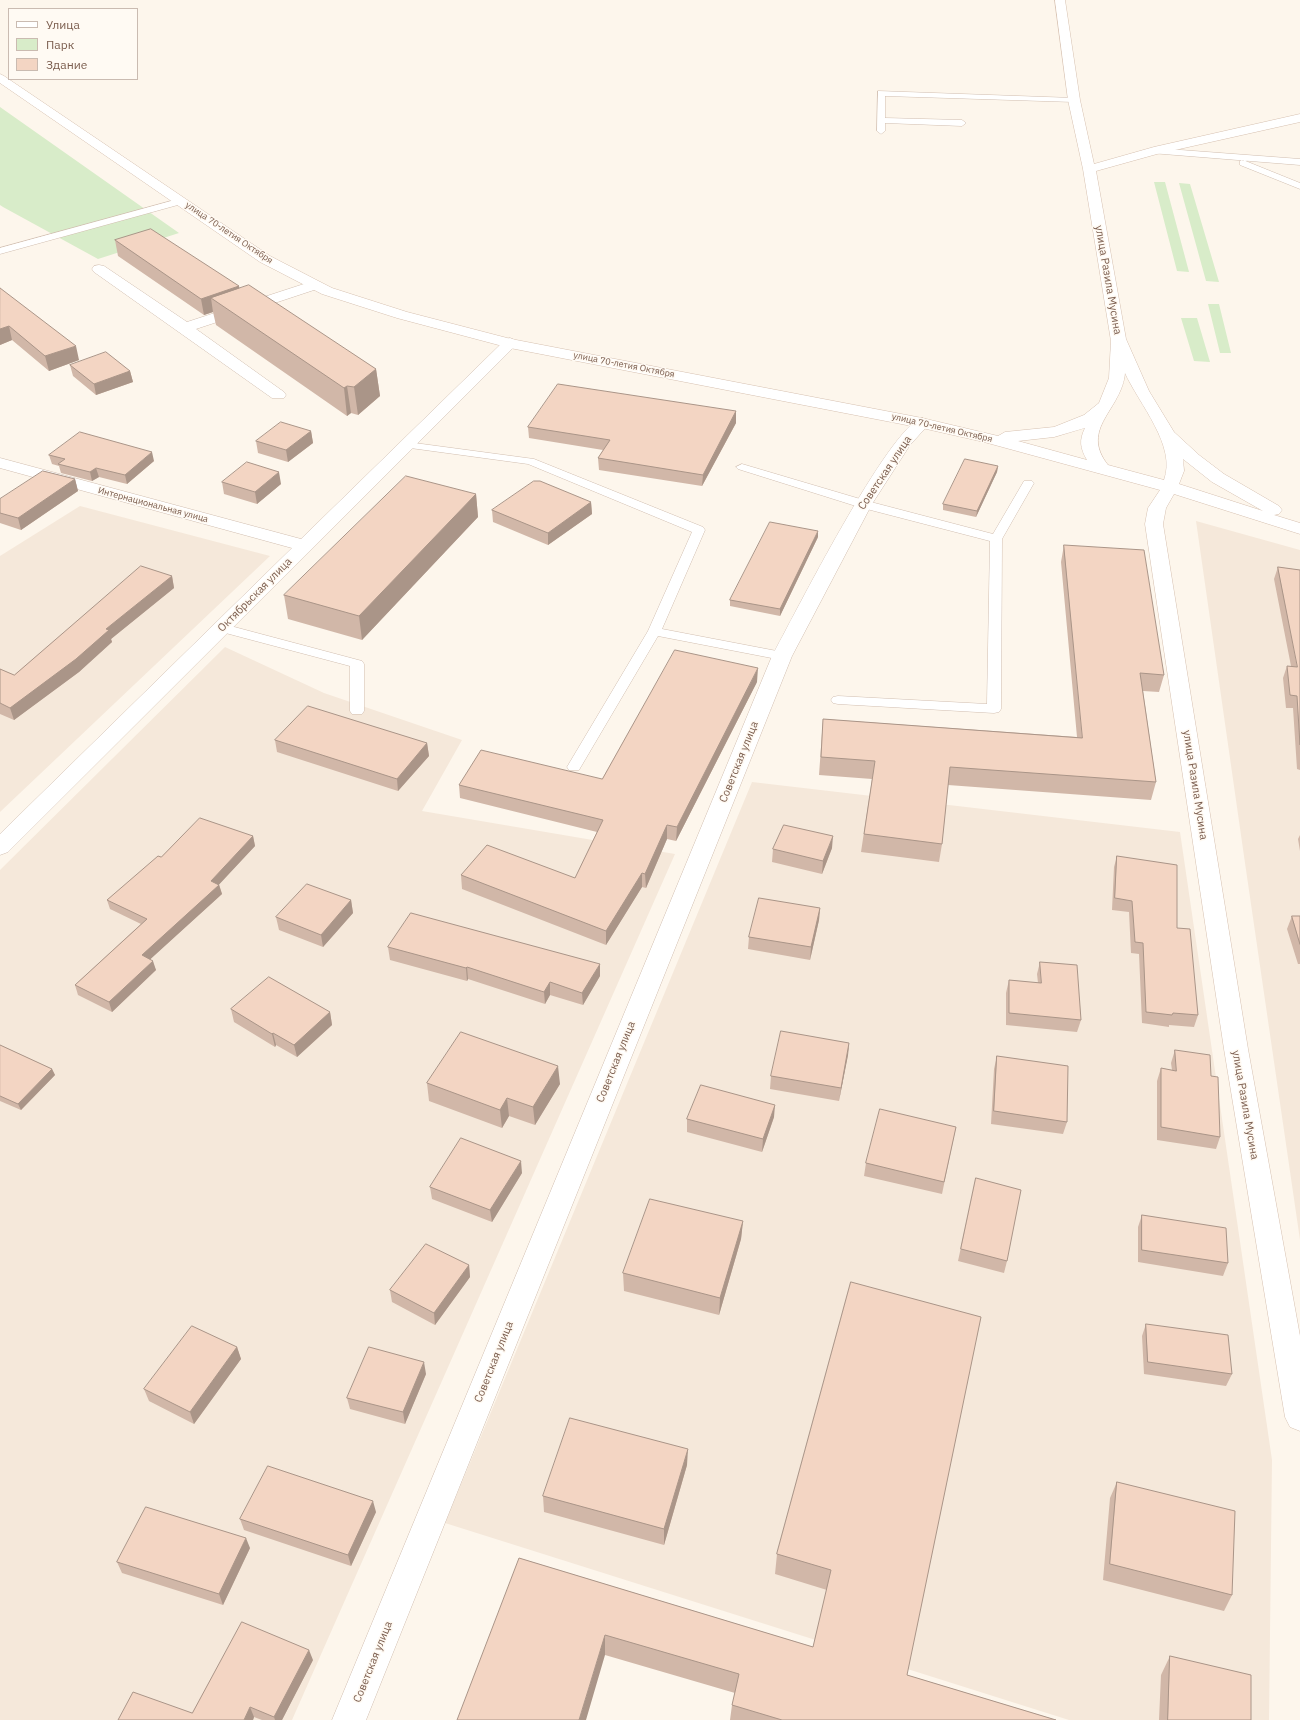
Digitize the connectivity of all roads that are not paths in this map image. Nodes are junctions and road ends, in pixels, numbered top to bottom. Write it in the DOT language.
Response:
graph roads {
  1 [pos="1060,0"];
  2 [pos="0,78"];
  3 [pos="1074,100"];
  4 [pos="1300,118"];
  5 [pos="881,120"];
  6 [pos="962,123"];
  7 [pos="881,131"];
  8 [pos="1154,151"];
  9 [pos="1231,158"];
  10 [pos="1300,162"];
  11 [pos="1089,169"];
  12 [pos="1300,186"];
  13 [pos="182,201"];
  14 [pos="0,251"];
  15 [pos="99,269"];
  16 [pos="315,285"];
  17 [pos="185,328"];
  18 [pos="1118,339"];
  19 [pos="510,343"];
  20 [pos="278,395"];
  21 [pos="1100,412"];
  22 [pos="922,423"];
  23 [pos="1168,435"];
  24 [pos="987,438"];
  25 [pos="407,445"];
  26 [pos="0,463"];
  27 [pos="742,467"];
  28 [pos="1102,469"];
  29 [pos="1028,483"];
  30 [pos="1170,487"];
  31 [pos="863,504"];
  32 [pos="1300,526"];
  33 [pos="1300,529"];
  34 [pos="996,539"];
  35 [pos="305,546"];
  36 [pos="222,628"];
  37 [pos="654,631"];
  38 [pos="782,656"];
  39 [pos="838,700"];
  40 [pos="357,711"];
  41 [pos="574,767"];
  42 [pos="0,847"];
  43 [pos="1300,1417"];
  44 [pos="349,1720"];
  1 -- 3 [label="main road, улица Разила Мусина"];
  2 -- 13 [label="main road, улица 70-летия Октября"];
  3 -- 5 [label="lane"];
  3 -- 11 [label="main road, улица Разила Мусина"];
  4 -- 8 [label="main road"];
  5 -- 6 [label="lane"];
  5 -- 7 [label="lane"];
  8 -- 9 [label="lane"];
  8 -- 11 [label="main road"];
  9 -- 10 [label="lane"];
  9 -- 12 [label="lane"];
  11 -- 18 [label="main road, улица Разила Мусина"];
  13 -- 14 [label="lane"];
  13 -- 16 [label="main road, улица 70-летия Октября"];
  15 -- 17 [label="main road"];
  16 -- 17 [label="main road"];
  16 -- 19 [label="main road, улица 70-летия Октября"];
  17 -- 20 [label="main road"];
  18 -- 21 [label="main road"];
  18 -- 23 [label="main road, улица Разила Мусина"];
  19 -- 22 [label="main road, улица 70-летия Октября"];
  19 -- 25 [label="main road, Октябрьская улица"];
  21 -- 24 [label="main road"];
  21 -- 28 [label="main road"];
  22 -- 24 [label="main road, улица 70-летия Октября"];
  22 -- 31 [label="main road, Советская улица"];
  23 -- 30 [label="main road, улица Разила Мусина"];
  23 -- 32 [label="main road"];
  24 -- 28 [label="main road, улица 70-летия Октября"];
  25 -- 35 [label="main road, Октябрьская улица"];
  25 -- 37 [label="lane"];
  26 -- 35 [label="main road, Интернациональная улица"];
  27 -- 31 [label="lane"];
  28 -- 30 [label="main road, улица 70-летия Октября"];
  29 -- 34 [label="lane"];
  30 -- 33 [label="main road, улица 70-летия Октября"];
  30 -- 43 [label="main road, улица Разила Мусина"];
  31 -- 34 [label="lane"];
  31 -- 38 [label="main road, Советская улица"];
  34 -- 39 [label="lane"];
  35 -- 36 [label="main road, Октябрьская улица"];
  36 -- 40 [label="lane"];
  36 -- 42 [label="main road, Октябрьская улица"];
  37 -- 38 [label="lane"];
  37 -- 41 [label="lane"];
  38 -- 44 [label="main road, Советская улица"];
}
